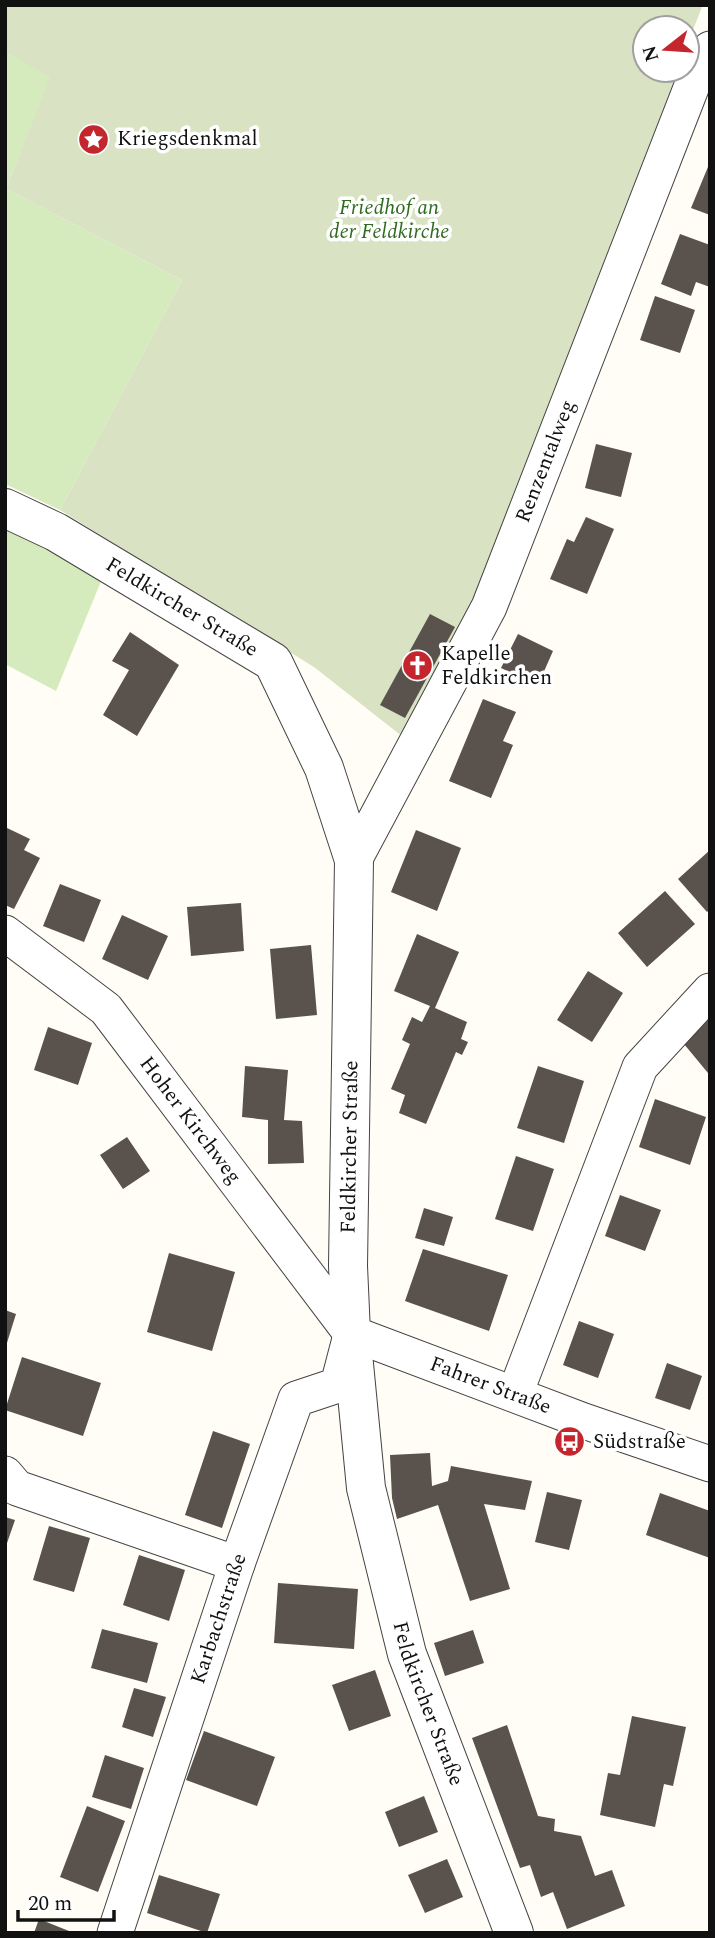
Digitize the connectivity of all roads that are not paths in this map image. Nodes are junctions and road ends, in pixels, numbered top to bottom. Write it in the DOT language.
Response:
graph roads {
  1 [pos="710,49"];
  2 [pos="5,508"];
  3 [pos="354,860"];
  4 [pos="5,933"];
  5 [pos="710,991"];
  6 [pos="351,1333"];
  7 [pos="515,1394"];
  8 [pos="710,1464"];
  9 [pos="5,1475"];
  10 [pos="237,1564"];
  11 [pos="115,1933"];
  12 [pos="514,1933"];
  1 -- 3 [label="street, Renzentalweg"];
  2 -- 3 [label="street, Feldkircher Straße"];
  3 -- 6 [label="street, Feldkircher Straße"];
  4 -- 6 [label="street, Hoher Kirchweg"];
  5 -- 7 [label="street"];
  6 -- 7 [label="street, Fahrer Straße"];
  6 -- 10 [label="street, Karbachstraße"];
  6 -- 12 [label="street, Feldkircher Straße"];
  7 -- 8 [label="street, Fahrer Straße"];
  9 -- 10 [label="street"];
  10 -- 11 [label="street, Karbachstraße"];
}
